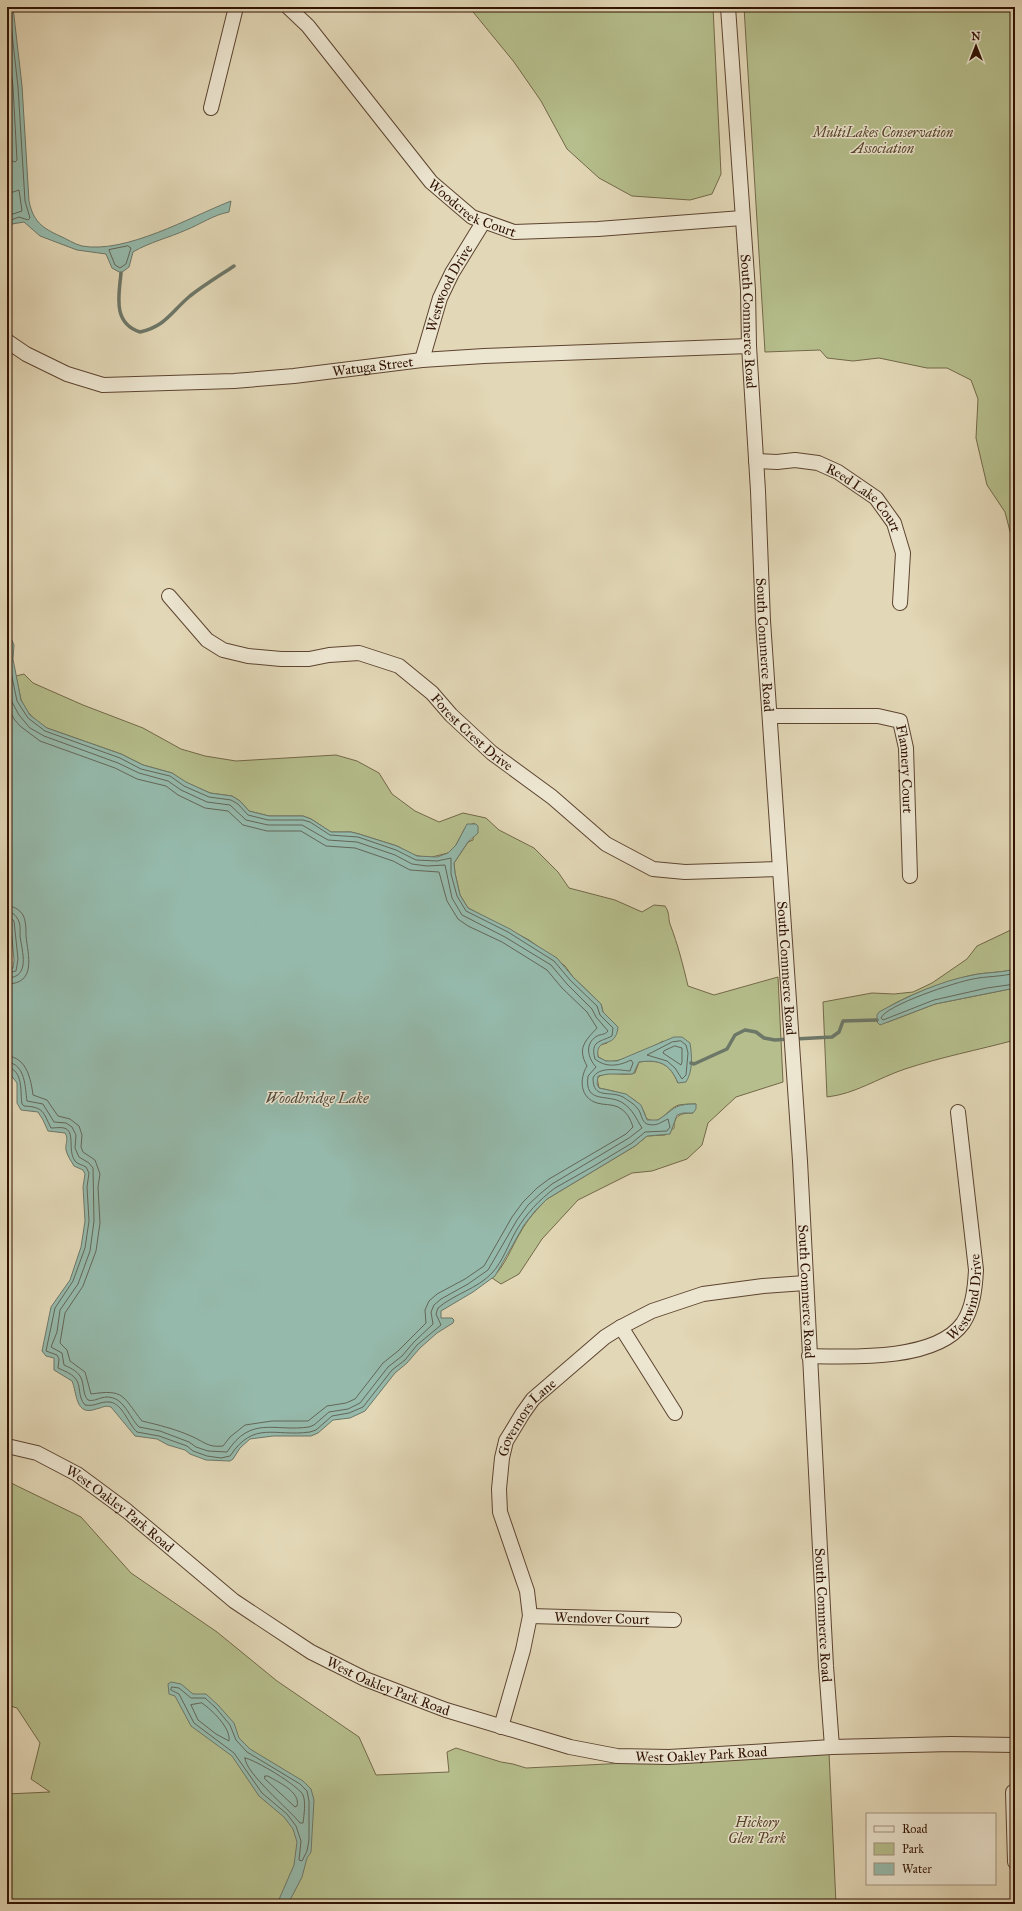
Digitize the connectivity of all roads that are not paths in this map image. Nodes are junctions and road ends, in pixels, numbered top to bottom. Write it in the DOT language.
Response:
graph roads {
  1 [pos="235,7"];
  2 [pos="288,7"];
  3 [pos="728,7"];
  4 [pos="211,108"];
  5 [pos="742,218"];
  6 [pos="484,221"];
  7 [pos="7,341"];
  8 [pos="748,346"];
  9 [pos="422,360"];
  10 [pos="756,461"];
  11 [pos="169,596"];
  12 [pos="900,603"];
  13 [pos="771,716"];
  14 [pos="780,869"];
  15 [pos="910,876"];
  16 [pos="958,1112"];
  17 [pos="805,1283"];
  18 [pos="621,1327"];
  19 [pos="809,1356"];
  20 [pos="675,1413"];
  21 [pos="7,1446"];
  22 [pos="530,1616"];
  23 [pos="674,1620"];
  24 [pos="501,1726"];
  25 [pos="1015,1745"];
  26 [pos="832,1747"];
  27 [pos="1013,1792"];
  28 [pos="1015,1862"];
  1 -- 4 [label="street"];
  2 -- 6 [label="street, Woodcreek Court"];
  3 -- 5 [label="street, South Commerce Road"];
  5 -- 6 [label="street, Woodcreek Court"];
  5 -- 8 [label="street, South Commerce Road"];
  6 -- 9 [label="street, Westwood Drive"];
  7 -- 9 [label="street, Watuga Street"];
  8 -- 9 [label="street, Watuga Street"];
  8 -- 10 [label="street, South Commerce Road"];
  10 -- 12 [label="street, Reed Lake Court"];
  10 -- 13 [label="street, South Commerce Road"];
  11 -- 14 [label="street, Forest Crest Drive"];
  13 -- 14 [label="street, South Commerce Road"];
  13 -- 15 [label="street, Flannery Court"];
  14 -- 17 [label="street, South Commerce Road"];
  16 -- 19 [label="street, Westwind Drive"];
  17 -- 18 [label="street, Governors Lane"];
  17 -- 19 [label="street, South Commerce Road"];
  18 -- 20 [label="street"];
  18 -- 22 [label="street, Governors Lane"];
  19 -- 26 [label="street, South Commerce Road"];
  21 -- 24 [label="street, West Oakley Park Road"];
  22 -- 23 [label="street, Wendover Court"];
  22 -- 24 [label="street, Governors Lane"];
  24 -- 26 [label="street, West Oakley Park Road"];
  25 -- 26 [label="street"];
  27 -- 28 [label="street"];
}
